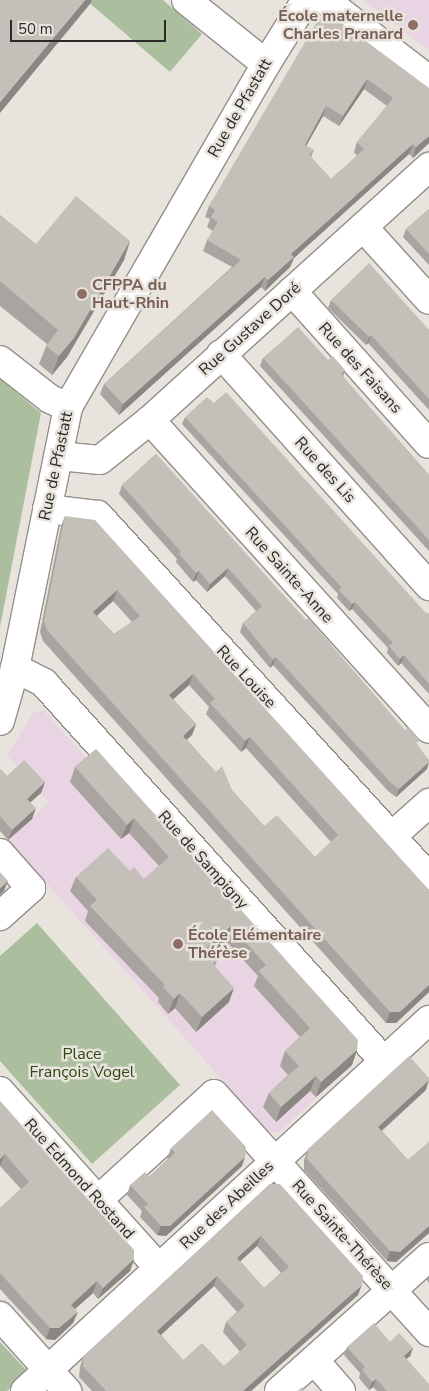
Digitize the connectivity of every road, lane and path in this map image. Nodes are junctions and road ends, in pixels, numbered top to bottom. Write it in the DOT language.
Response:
graph roads {
  1 [pos="186,0"];
  2 [pos="306,0"];
  3 [pos="325,0"];
  4 [pos="266,64"];
  5 [pos="429,80"];
  6 [pos="429,167"];
  7 [pos="363,227"];
  8 [pos="292,291"];
  9 [pos="429,300"];
  10 [pos="221,354"];
  11 [pos="0,360"];
  12 [pos="68,407"];
  13 [pos="150,420"];
  14 [pos="429,444"];
  15 [pos="58,456"];
  16 [pos="47,509"];
  17 [pos="429,586"];
  18 [pos="15,668"];
  19 [pos="0,721"];
  20 [pos="429,729"];
  21 [pos="429,803"];
  22 [pos="392,836"];
  23 [pos="0,853"];
  24 [pos="429,877"];
  25 [pos="0,916"];
  26 [pos="429,1020"];
  27 [pos="384,1061"];
  28 [pos="0,1091"];
  29 [pos="275,1161"];
  30 [pos="98,1200"];
  31 [pos="429,1257"];
  32 [pos="159,1268"];
  33 [pos="392,1290"];
  34 [pos="0,1316"];
  35 [pos="429,1332"];
  36 [pos="314,1360"];
  37 [pos="48,1370"];
  38 [pos="25,1391"];
  39 [pos="67,1391"];
  40 [pos="279,1391"];
  41 [pos="342,1391"];
  1 -- 4 [label="street"];
  2 -- 4 [label="street, Rue de Pfastatt"];
  3 -- 5 [label="street"];
  4 -- 12 [label="street, Rue de Pfastatt"];
  6 -- 7 [label="street, Rue Gustave Doré"];
  7 -- 8 [label="street, Rue Gustave Doré"];
  7 -- 9 [label="street"];
  8 -- 10 [label="street, Rue Gustave Doré"];
  8 -- 14 [label="street, Rue des Faisans"];
  10 -- 13 [label="street, Rue Gustave Doré"];
  10 -- 17 [label="street, Rue des Lis"];
  11 -- 12 [label="street"];
  12 -- 15 [label="street, Rue de Pfastatt"];
  13 -- 15 [label="street, Rue Gustave Doré"];
  13 -- 20 [label="street, Rue Sainte-Anne"];
  15 -- 16 [label="street, Rue de Pfastatt"];
  16 -- 18 [label="street, Rue de Pfastatt"];
  16 -- 22 [label="street, Rue Louise"];
  18 -- 19 [label="street, Rue de Pfastatt"];
  18 -- 27 [label="street, Rue de Sampigny"];
  21 -- 22 [label="street"];
  22 -- 24 [label="street, Rue Louise"];
  23 -- 25 [label="street"];
  26 -- 27 [label="street, Rue des Abeilles"];
  27 -- 29 [label="street, Rue des Abeilles"];
  28 -- 30 [label="street, Rue Edmond Rostand"];
  29 -- 30 [label="street, Rue Sainte-Thérèse"];
  29 -- 32 [label="street, Rue des Abeilles"];
  29 -- 33 [label="street, Rue Sainte-Thérèse"];
  30 -- 32 [label="street, Rue Edmond Rostand"];
  31 -- 33 [label="street"];
  32 -- 37 [label="street, Rue des Abeilles"];
  33 -- 35 [label="street, Rue Sainte-Thérèse"];
  33 -- 36 [label="street"];
  34 -- 37 [label="street"];
  36 -- 40 [label="street"];
  36 -- 41 [label="street"];
  37 -- 38 [label="street, Rue des Abeilles"];
  37 -- 39 [label="street"];
}
